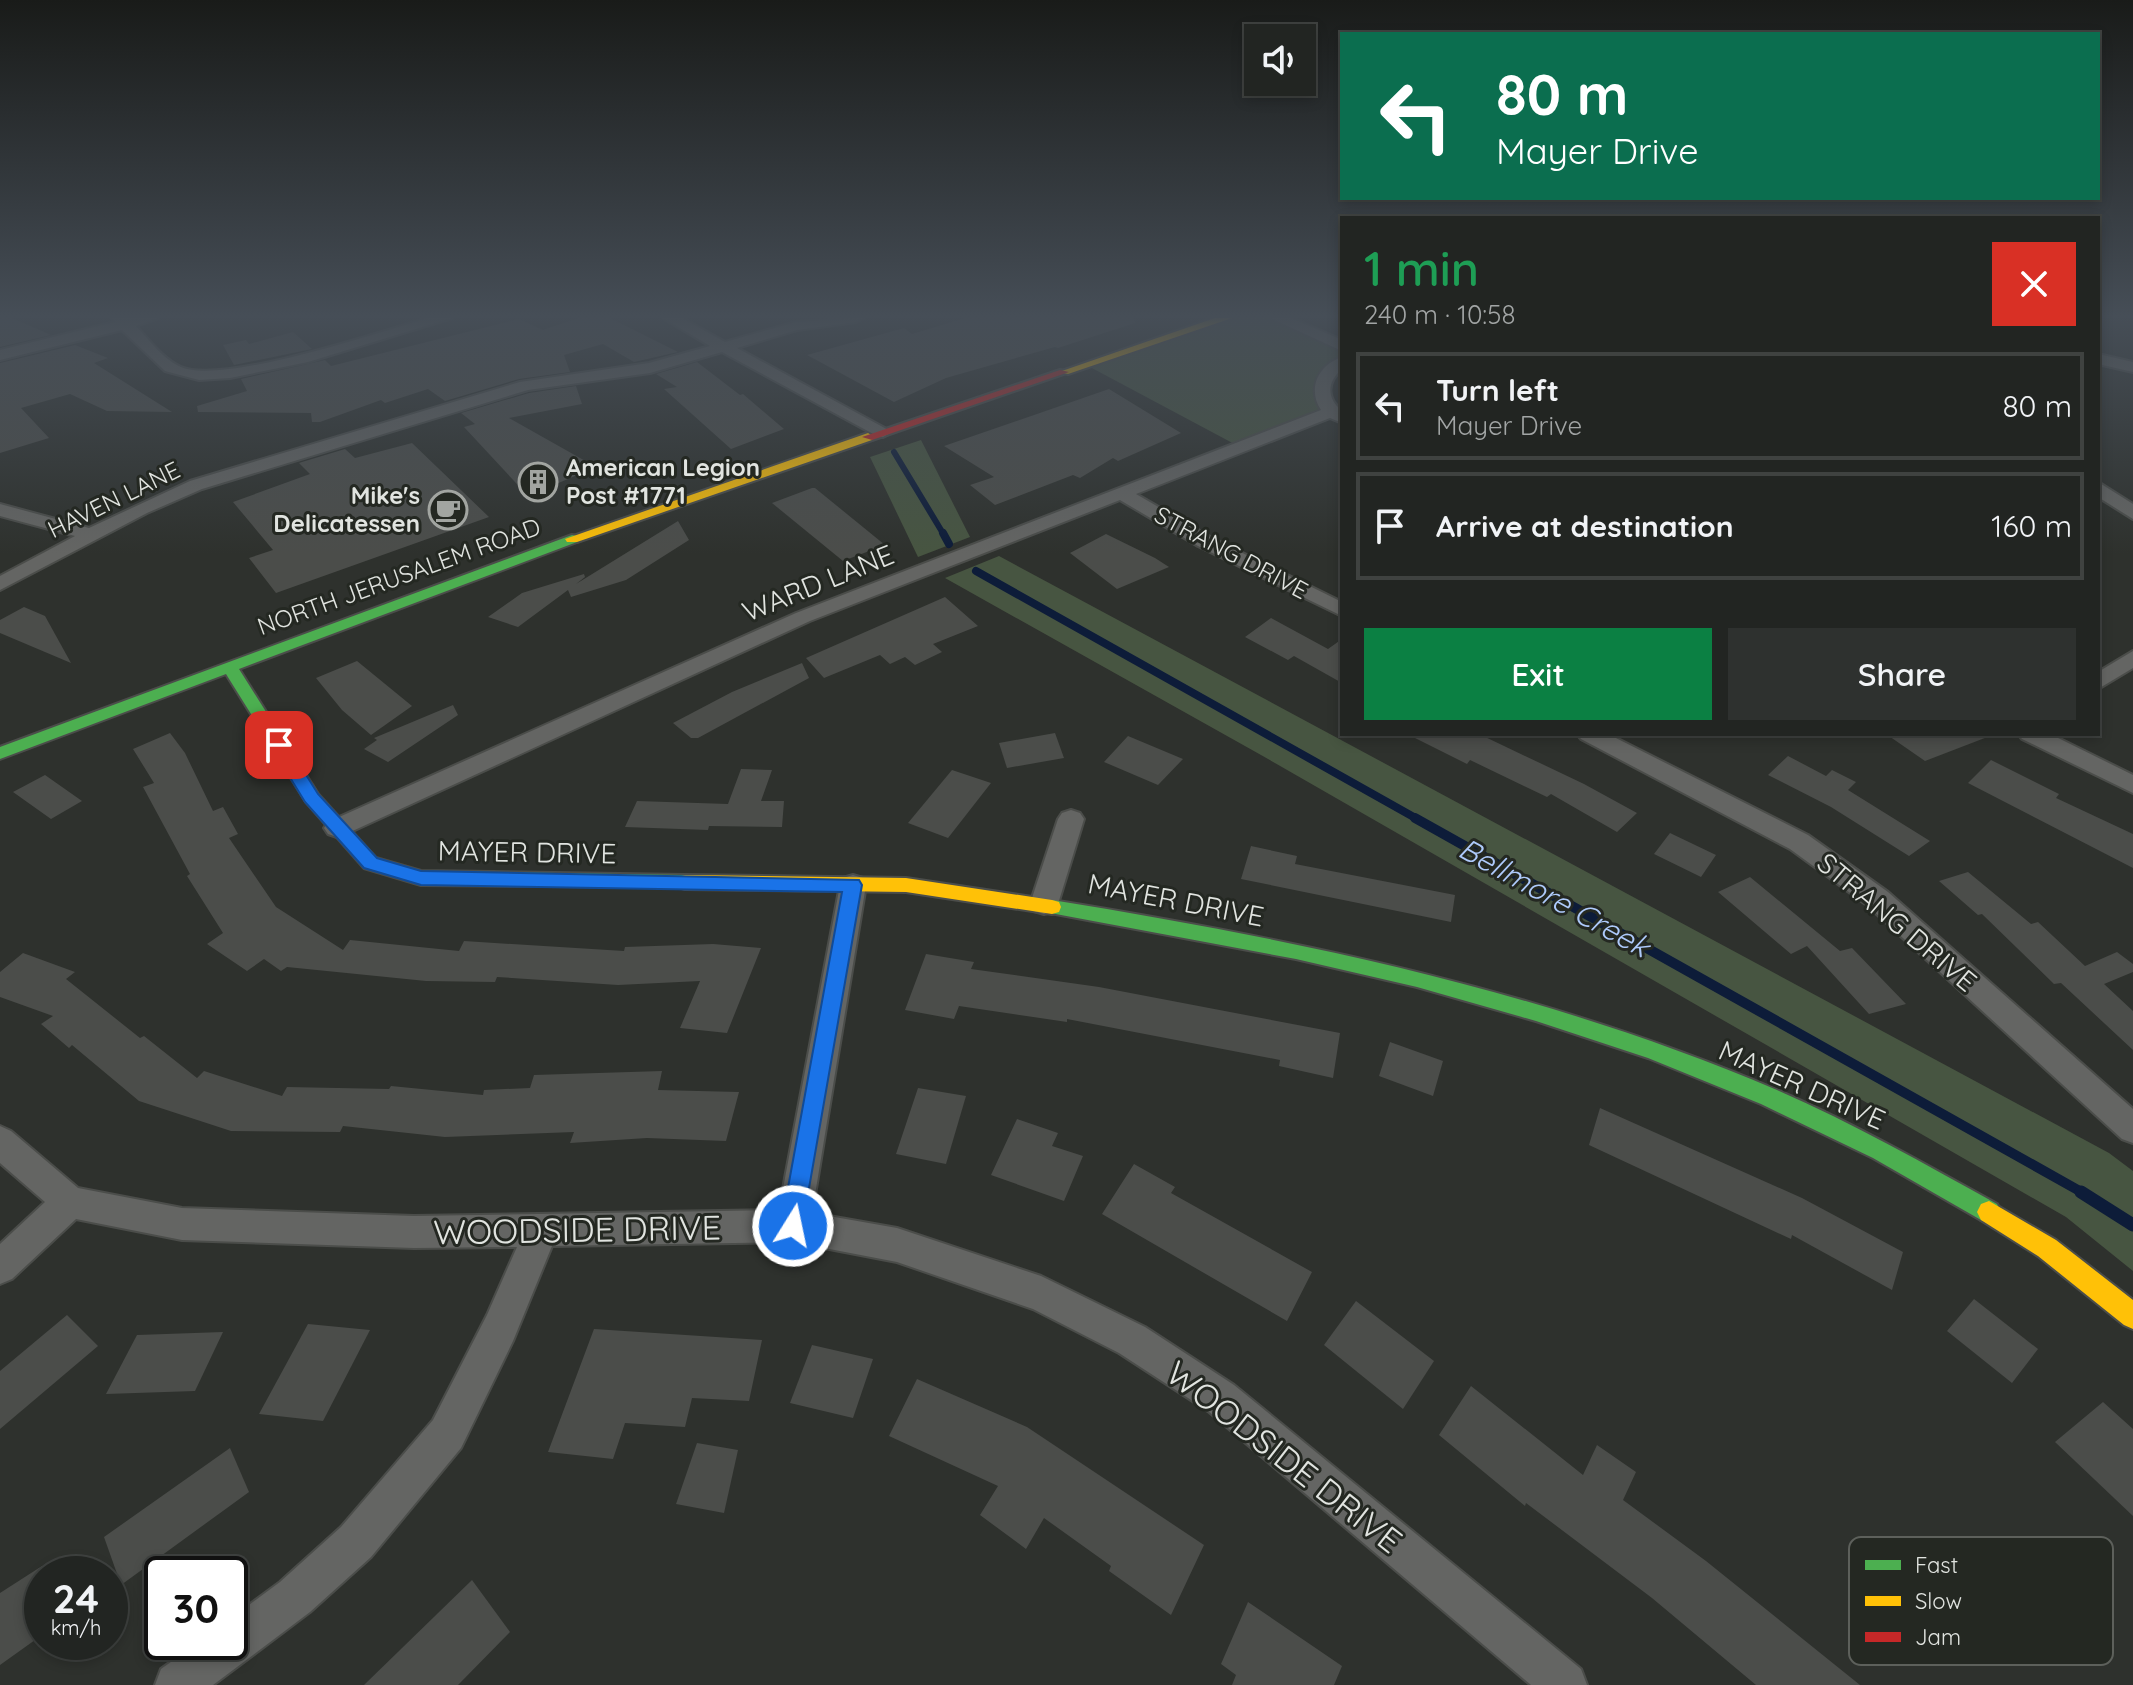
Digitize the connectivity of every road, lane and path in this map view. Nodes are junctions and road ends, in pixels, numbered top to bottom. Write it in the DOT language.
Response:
graph roads {
  1 [pos="485,397"];
  2 [pos="816,397"];
  3 [pos="993,397"];
  4 [pos="1321,397"];
  5 [pos="1336,415"];
  6 [pos="883,432"];
  7 [pos="2100,489"];
  8 [pos="1122,494"];
  9 [pos="0,510"];
  10 [pos="2133,513"];
  11 [pos="92,535"];
  12 [pos="0,584"];
  13 [pos="1340,609"];
  14 [pos="2133,658"];
  15 [pos="229,666"];
  16 [pos="2100,681"];
  17 [pos="1593,736"];
  18 [pos="2034,736"];
  19 [pos="0,753"];
  20 [pos="2133,785"];
  21 [pos="1071,819"];
  22 [pos="337,828"];
  23 [pos="853,885"];
  24 [pos="1044,904"];
  25 [pos="2133,1129"];
  26 [pos="0,1141"];
  27 [pos="70,1202"];
  28 [pos="793,1226"];
  29 [pos="541,1232"];
  30 [pos="0,1267"];
  31 [pos="2133,1316"];
  32 [pos="177,1685"];
  33 [pos="1565,1685"];
  1 -- 11 [label="street, HAVEN LANE"];
  2 -- 6 [label="street"];
  3 -- 6 [label="street, NORTH JERUSALEM ROAD"];
  4 -- 5 [label="street"];
  5 -- 8 [label="street, WARD LANE"];
  6 -- 15 [label="street, NORTH JERUSALEM ROAD"];
  7 -- 10 [label="street"];
  8 -- 13 [label="street, STRANG DRIVE"];
  8 -- 22 [label="street, WARD LANE"];
  9 -- 11 [label="street"];
  11 -- 12 [label="street, HAVEN LANE"];
  14 -- 16 [label="street"];
  15 -- 19 [label="street, NORTH JERUSALEM ROAD"];
  15 -- 22 [label="street, MAYER DRIVE"];
  17 -- 25 [label="street, STRANG DRIVE"];
  18 -- 20 [label="street"];
  21 -- 24 [label="street"];
  22 -- 23 [label="street, MAYER DRIVE"];
  23 -- 24 [label="street, MAYER DRIVE"];
  23 -- 28 [label="street"];
  24 -- 31 [label="street, MAYER DRIVE"];
  26 -- 27 [label="street, WOODSIDE DRIVE"];
  27 -- 29 [label="street, WOODSIDE DRIVE"];
  27 -- 30 [label="street"];
  28 -- 29 [label="street, WOODSIDE DRIVE"];
  28 -- 33 [label="street, WOODSIDE DRIVE"];
  29 -- 32 [label="street"];
}
